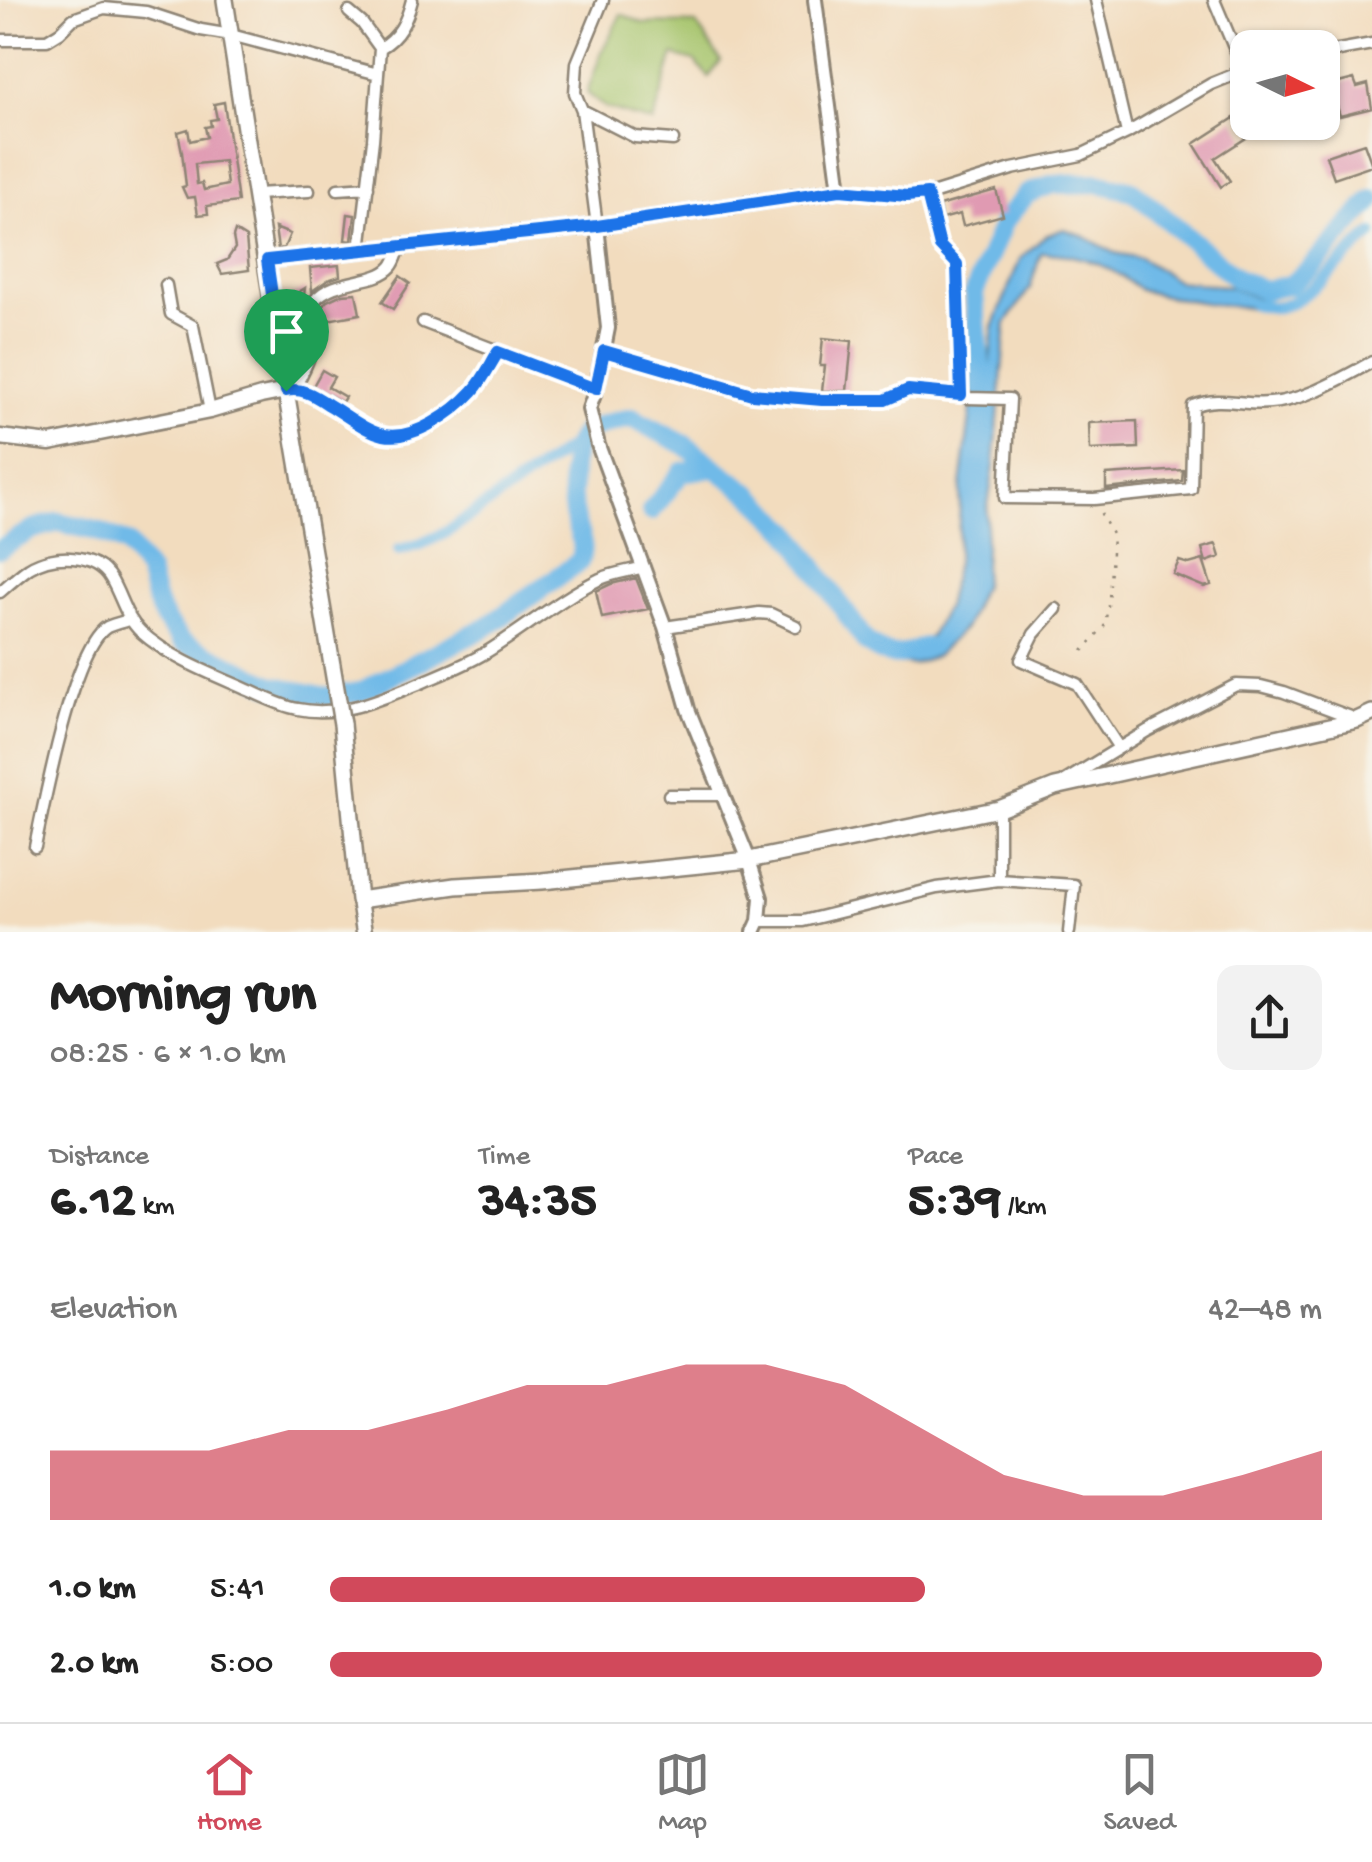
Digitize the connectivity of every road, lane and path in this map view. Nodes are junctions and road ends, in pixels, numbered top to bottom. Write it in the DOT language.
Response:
graph roads {
  1 [pos="225,0"];
  2 [pos="412,0"];
  3 [pos="602,0"];
  4 [pos="815,0"];
  5 [pos="1096,0"];
  6 [pos="1214,0"];
  7 [pos="120,5"];
  8 [pos="349,12"];
  9 [pos="231,35"];
  10 [pos="1230,35"];
  11 [pos="0,40"];
  12 [pos="1372,44"];
  13 [pos="380,48"];
  14 [pos="1340,49"];
  15 [pos="378,74"];
  16 [pos="1230,76"];
  17 [pos="582,110"];
  18 [pos="1127,133"];
  19 [pos="673,140"];
  20 [pos="368,187"];
  21 [pos="338,189"];
  22 [pos="840,190"];
  23 [pos="309,191"];
  24 [pos="256,194"];
  25 [pos="927,194"];
  26 [pos="597,226"];
  27 [pos="401,246"];
  28 [pos="360,250"];
  29 [pos="267,260"];
  30 [pos="166,285"];
  31 [pos="423,322"];
  32 [pos="604,351"];
  33 [pos="498,352"];
  34 [pos="1372,362"];
  35 [pos="596,389"];
  36 [pos="290,390"];
  37 [pos="964,396"];
  38 [pos="210,412"];
  39 [pos="0,437"];
  40 [pos="1094,499"];
  41 [pos="644,567"];
  42 [pos="0,592"];
  43 [pos="1056,609"];
  44 [pos="129,620"];
  45 [pos="665,626"];
  46 [pos="796,626"];
  47 [pos="1084,651"];
  48 [pos="1364,716"];
  49 [pos="1119,748"];
  50 [pos="1055,787"];
  51 [pos="669,795"];
  52 [pos="722,795"];
  53 [pos="1000,809"];
  54 [pos="35,847"];
  55 [pos="748,860"];
  56 [pos="999,880"];
  57 [pos="359,900"];
  58 [pos="756,926"];
  59 [pos="364,932"];
  60 [pos="1069,932"];
  1 -- 9 [label="main road"];
  2 -- 13 [label="street"];
  3 -- 17 [label="street"];
  4 -- 22 [label="street"];
  5 -- 18 [label="street"];
  6 -- 10 [label="street"];
  7 -- 9 [label="street"];
  7 -- 11 [label="street"];
  8 -- 13 [label="street"];
  9 -- 15 [label="street"];
  9 -- 24 [label="main road"];
  12 -- 14 [label="street"];
  13 -- 15 [label="street"];
  15 -- 20 [label="street"];
  16 -- 18 [label="street"];
  17 -- 19 [label="street"];
  17 -- 26 [label="street"];
  18 -- 25 [label="street"];
  20 -- 21 [label="street"];
  20 -- 28 [label="street"];
  22 -- 25 [label="street"];
  22 -- 26 [label="street"];
  23 -- 24 [label="street"];
  24 -- 29 [label="main road"];
  25 -- 37 [label="street"];
  26 -- 27 [label="street"];
  26 -- 32 [label="street"];
  27 -- 28 [label="street"];
  27 -- 36 [label="street"];
  28 -- 29 [label="street"];
  29 -- 36 [label="main road"];
  30 -- 38 [label="street"];
  31 -- 33 [label="street"];
  32 -- 35 [label="street"];
  32 -- 37 [label="street"];
  33 -- 35 [label="street"];
  33 -- 36 [label="street"];
  34 -- 40 [label="street"];
  35 -- 41 [label="street"];
  36 -- 38 [label="main road"];
  36 -- 57 [label="main road, bridge"];
  37 -- 40 [label="street"];
  38 -- 39 [label="main road"];
  40 -- 47 [label="path"];
  41 -- 44 [label="street"];
  41 -- 45 [label="street"];
  42 -- 44 [label="street"];
  43 -- 49 [label="street"];
  44 -- 54 [label="street"];
  45 -- 46 [label="street"];
  45 -- 52 [label="street"];
  48 -- 49 [label="street"];
  48 -- 50 [label="main road"];
  49 -- 50 [label="street"];
  50 -- 53 [label="main road"];
  51 -- 52 [label="street"];
  52 -- 55 [label="street"];
  53 -- 55 [label="main road"];
  53 -- 56 [label="street"];
  55 -- 57 [label="main road"];
  55 -- 58 [label="street"];
  56 -- 58 [label="street"];
  56 -- 60 [label="street"];
  57 -- 59 [label="main road"];
}
